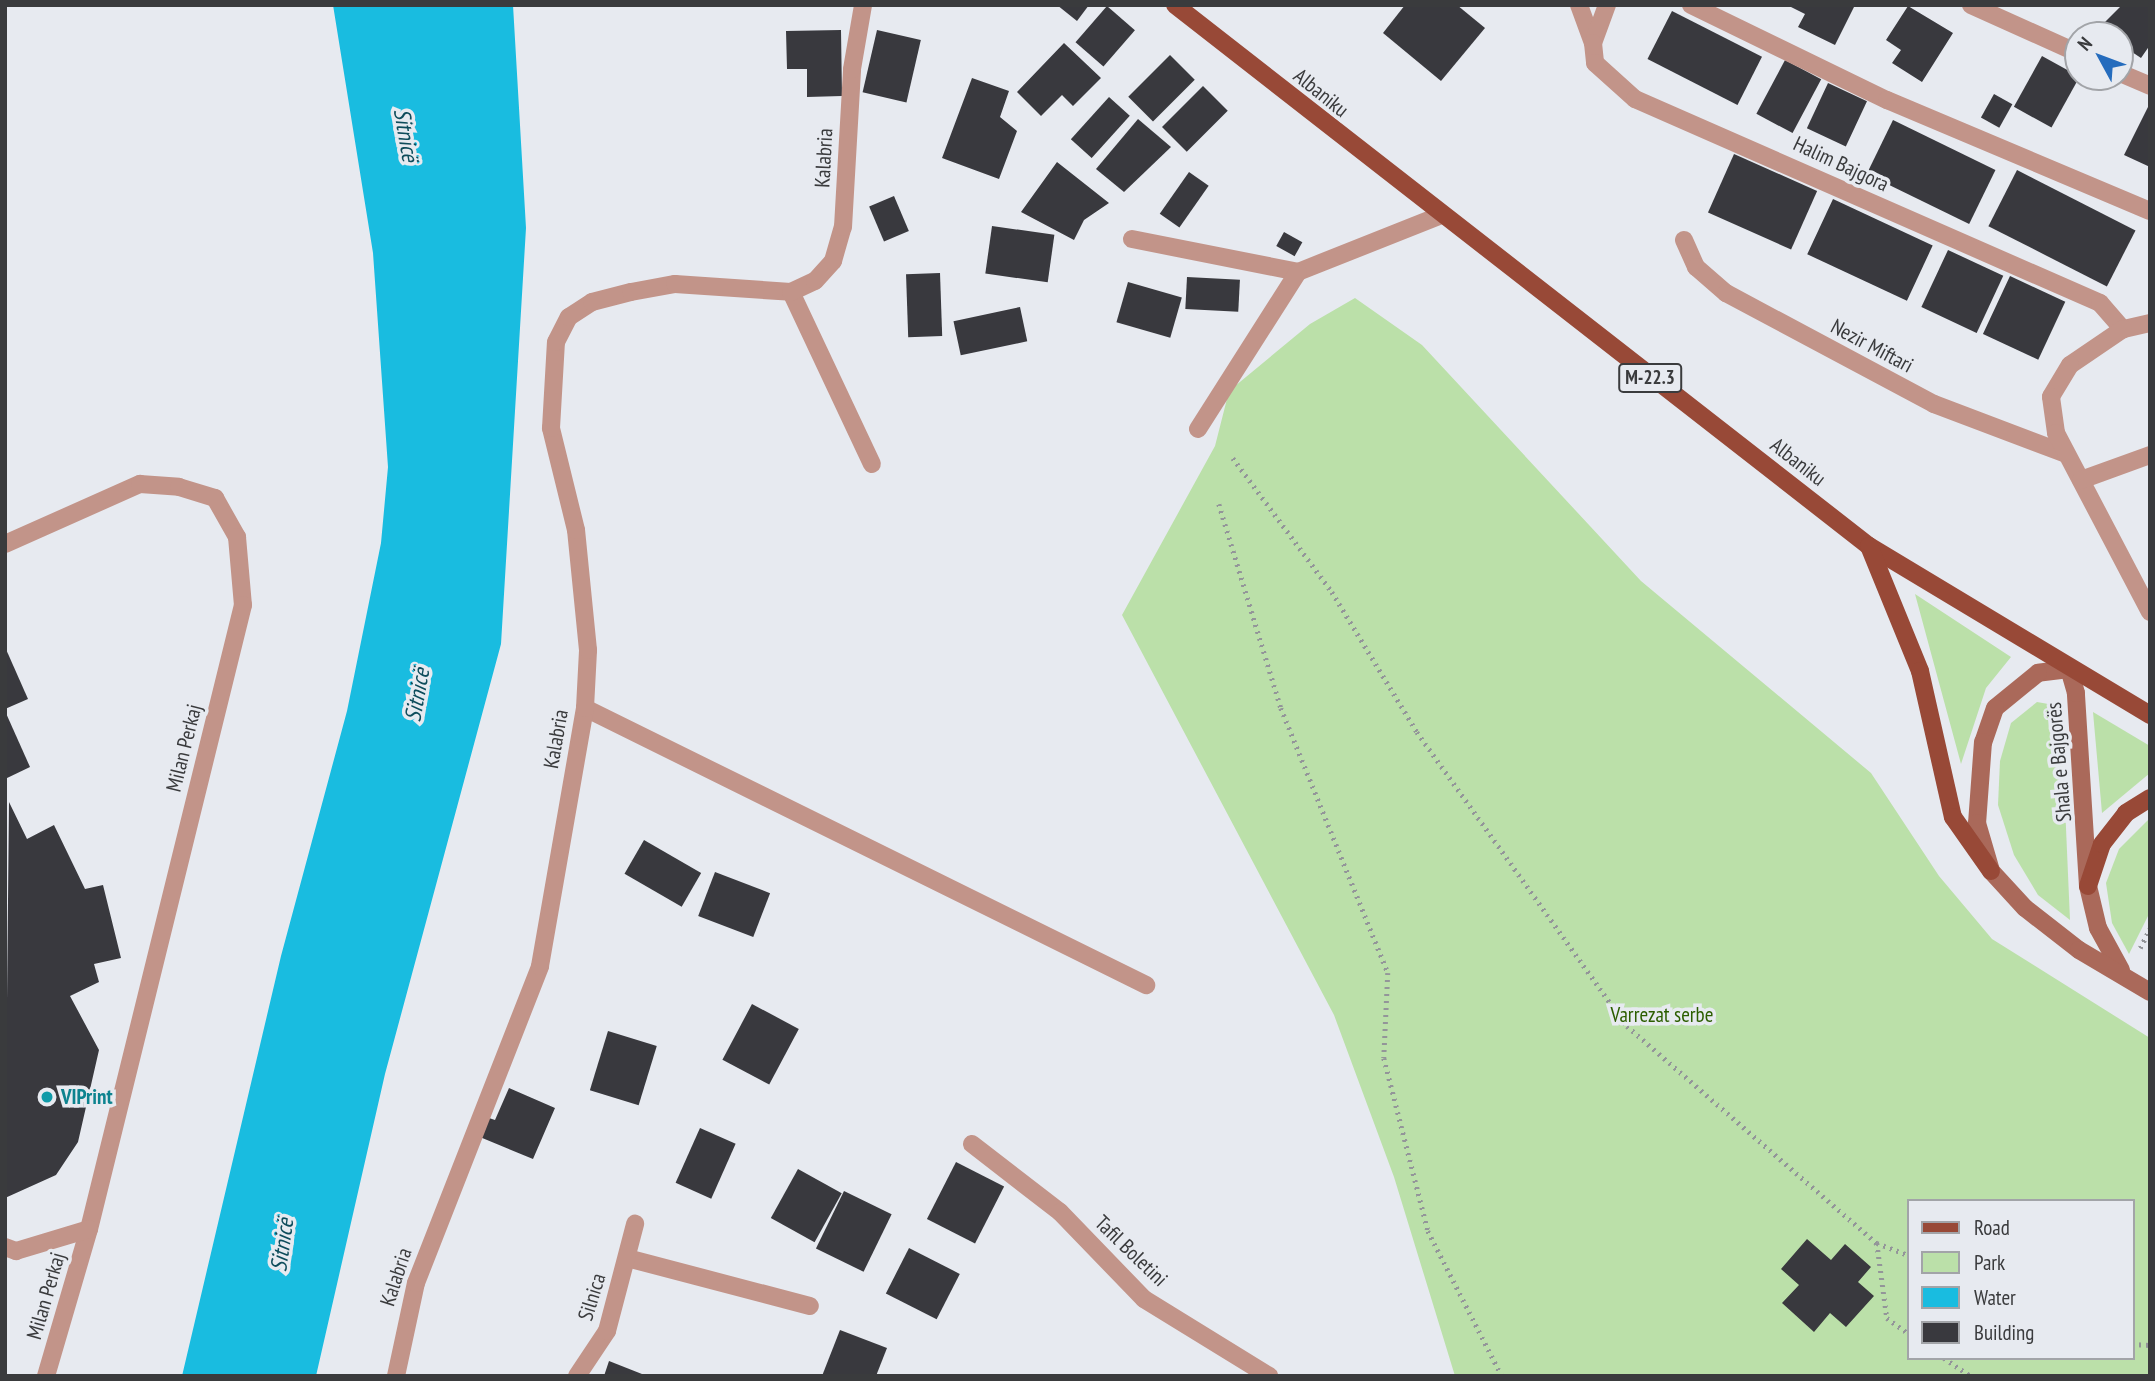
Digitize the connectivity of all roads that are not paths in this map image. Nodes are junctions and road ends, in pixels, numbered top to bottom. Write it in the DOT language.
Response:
graph roads {
  1 [pos="863,5"];
  2 [pos="1579,5"];
  3 [pos="1691,5"];
  4 [pos="1971,5"];
  5 [pos="1177,6"];
  6 [pos="1603,7"];
  7 [pos="1594,43"];
  8 [pos="2064,47"];
  9 [pos="2134,79"];
  10 [pos="2150,86"];
  11 [pos="2150,211"];
  12 [pos="1439,216"];
  13 [pos="1132,239"];
  14 [pos="1684,240"];
  15 [pos="1298,272"];
  16 [pos="791,292"];
  17 [pos="2150,323"];
  18 [pos="2123,330"];
  19 [pos="1198,429"];
  20 [pos="2066,454"];
  21 [pos="2150,455"];
  22 [pos="872,464"];
  23 [pos="2081,480"];
  24 [pos="5,544"];
  25 [pos="1869,546"];
  26 [pos="2150,612"];
  27 [pos="2069,669"];
  28 [pos="585,708"];
  29 [pos="2150,715"];
  30 [pos="2150,798"];
  31 [pos="1991,871"];
  32 [pos="2088,886"];
  33 [pos="2127,966"];
  34 [pos="1146,985"];
  35 [pos="2150,992"];
  36 [pos="972,1144"];
  37 [pos="635,1224"];
  38 [pos="89,1229"];
  39 [pos="5,1247"];
  40 [pos="627,1258"];
  41 [pos="810,1306"];
  42 [pos="46,1376"];
  43 [pos="396,1376"];
  44 [pos="577,1376"];
  45 [pos="1269,1376"];
  1 -- 16 [label="street, Kalabria"];
  2 -- 7 [label="street, Halim Bajgora"];
  3 -- 11 [label="street"];
  4 -- 8 [label="street"];
  5 -- 12 [label="main road, Albaniku / M-22.3"];
  6 -- 7 [label="street"];
  7 -- 18 [label="street, Halim Bajgora"];
  9 -- 10 [label="street"];
  12 -- 15 [label="street"];
  12 -- 25 [label="main road, Albaniku / M-22.3"];
  13 -- 15 [label="street"];
  14 -- 20 [label="street, Nezir Miftari"];
  15 -- 19 [label="street"];
  16 -- 22 [label="street"];
  16 -- 28 [label="street, Kalabria"];
  17 -- 18 [label="street"];
  18 -- 20 [label="street"];
  20 -- 23 [label="street"];
  21 -- 23 [label="street"];
  23 -- 26 [label="street"];
  24 -- 38 [label="street, Milan Perkaj"];
  25 -- 27 [label="main road, Albaniku / M-22.3"];
  25 -- 31 [label="main road"];
  27 -- 29 [label="main road, Albaniku / M-22.3"];
  27 -- 31 [label="main road, Shala e Bajgorës"];
  27 -- 32 [label="main road, Shala e Bajgorës"];
  28 -- 34 [label="street"];
  28 -- 43 [label="street, Kalabria"];
  30 -- 32 [label="main road"];
  31 -- 33 [label="main road, Shala e Bajgorës"];
  32 -- 33 [label="main road, Shala e Bajgorës"];
  33 -- 35 [label="main road, Shala e Bajgorës"];
  36 -- 45 [label="street, Tafil Boletini"];
  37 -- 40 [label="street, Silnica"];
  38 -- 39 [label="street, Milan Perkaj"];
  38 -- 42 [label="street, Milan Perkaj"];
  40 -- 41 [label="street"];
  40 -- 44 [label="street, Silnica"];
}
